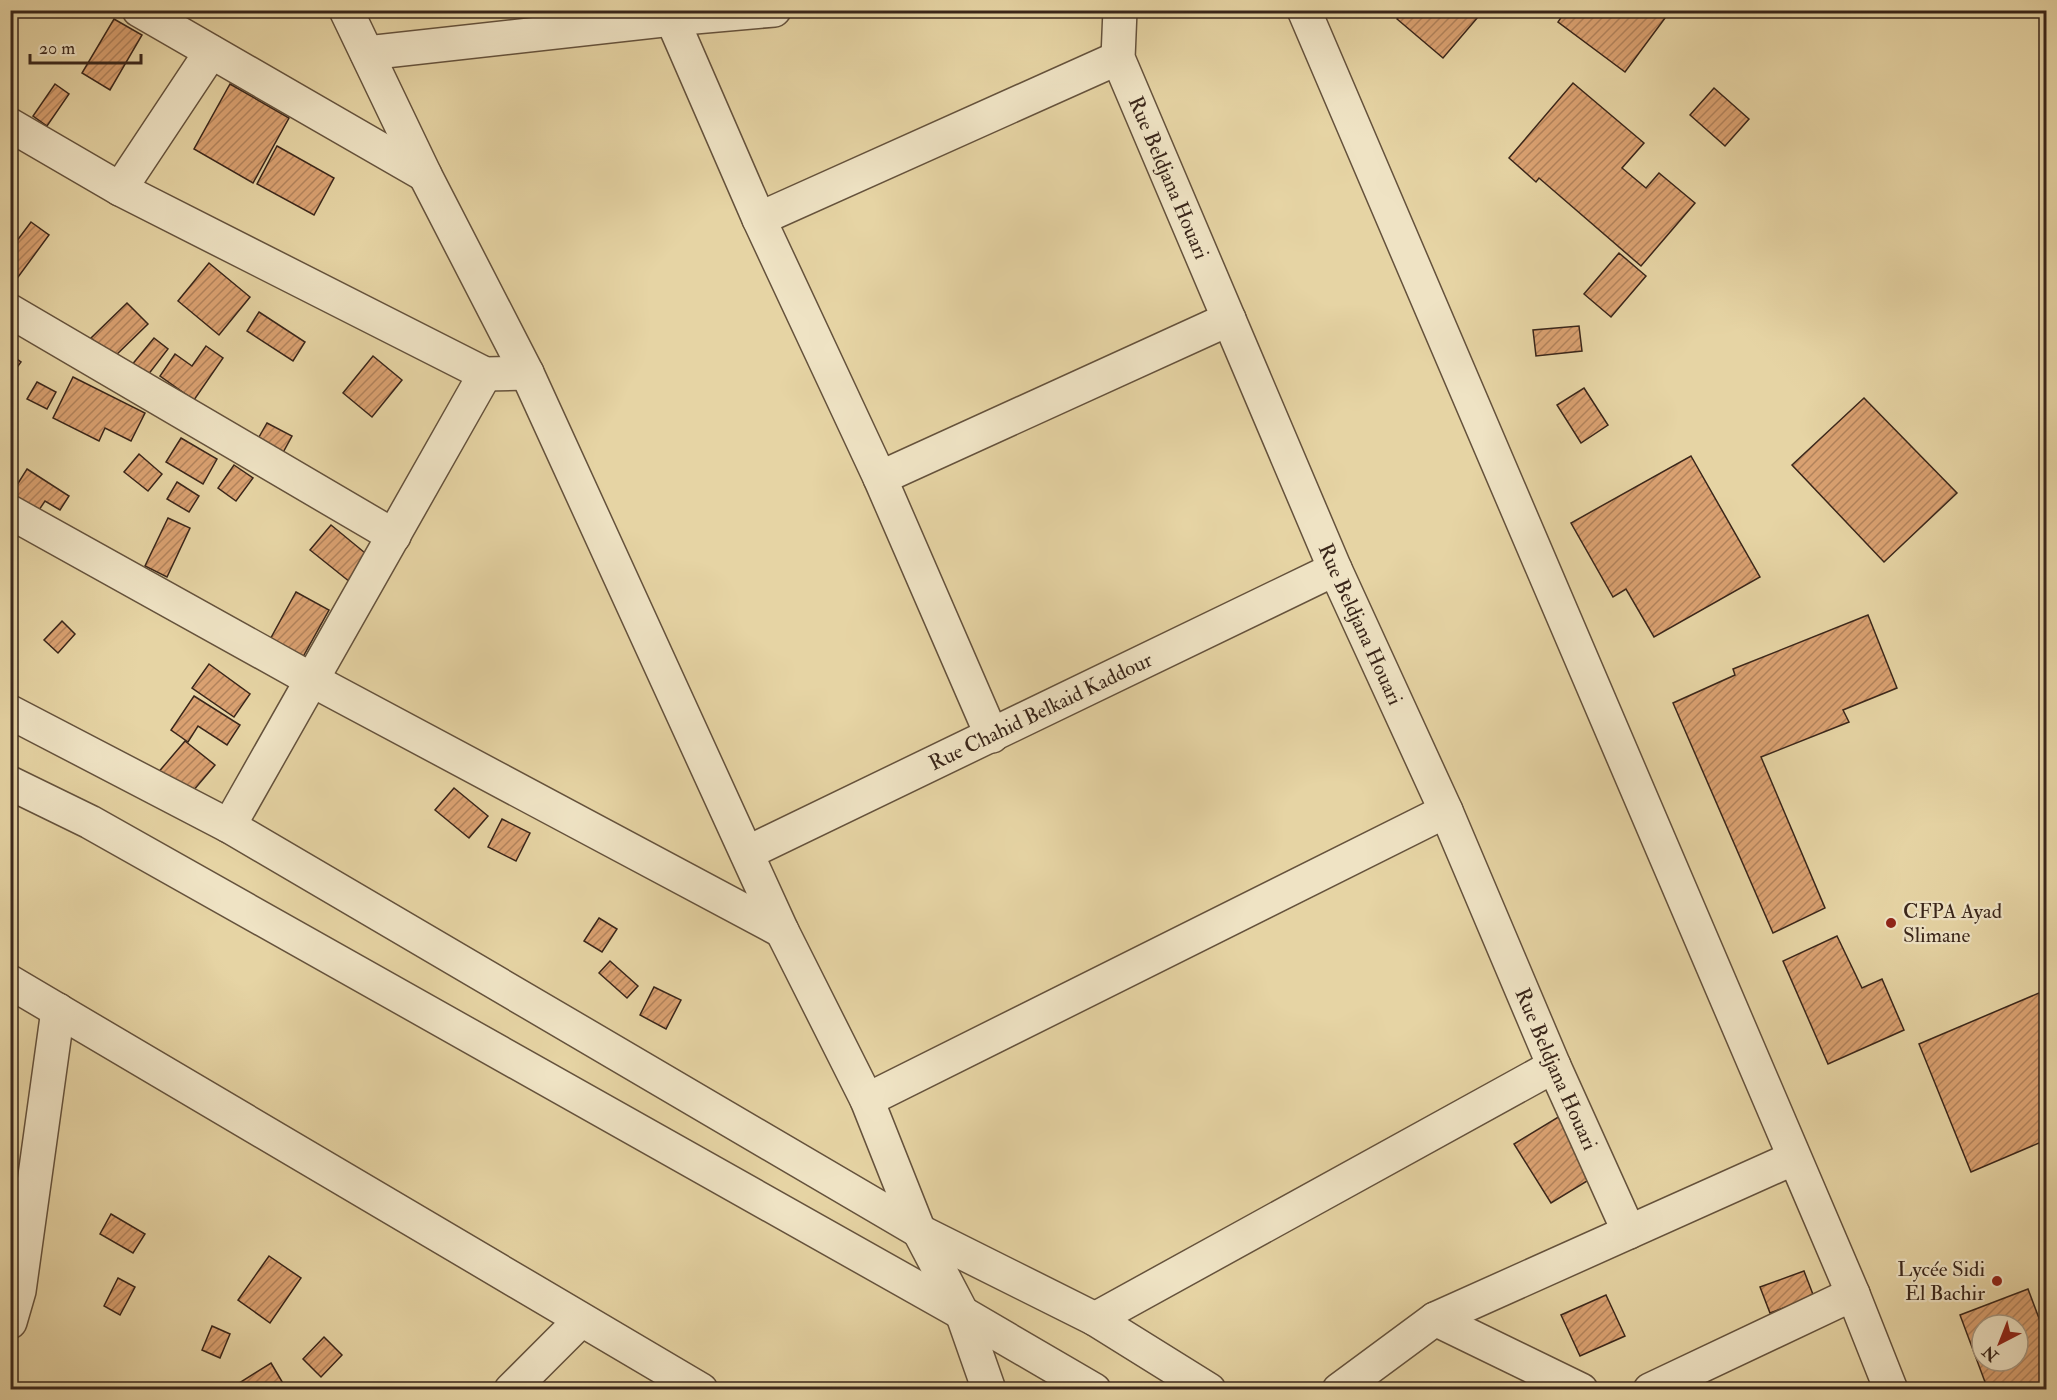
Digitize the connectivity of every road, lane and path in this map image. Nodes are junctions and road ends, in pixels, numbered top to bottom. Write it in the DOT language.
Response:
graph roads {
  1 [pos="140,10"];
  2 [pos="346,10"];
  3 [pos="774,10"];
  4 [pos="1120,10"];
  5 [pos="1304,10"];
  6 [pos="672,19"];
  7 [pos="211,52"];
  8 [pos="367,53"];
  9 [pos="1118,58"];
  10 [pos="10,125"];
  11 [pos="425,175"];
  12 [pos="120,189"];
  13 [pos="759,219"];
  14 [pos="10,311"];
  15 [pos="1229,319"];
  16 [pos="527,373"];
  17 [pos="485,374"];
  18 [pos="880,478"];
  19 [pos="10,512"];
  20 [pos="394,536"];
  21 [pos="1335,569"];
  22 [pos="312,680"];
  23 [pos="10,712"];
  24 [pos="992,736"];
  25 [pos="10,783"];
  26 [pos="1446,811"];
  27 [pos="230,826"];
  28 [pos="747,854"];
  29 [pos="782,932"];
  30 [pos="10,982"];
  31 [pos="58,1010"];
  32 [pos="1554,1066"];
  33 [pos="867,1100"];
  34 [pos="1794,1158"];
  35 [pos="919,1231"];
  36 [pos="1629,1232"];
  37 [pos="1853,1294"];
  38 [pos="962,1313"];
  39 [pos="1095,1319"];
  40 [pos="1435,1319"];
  41 [pos="581,1320"];
  42 [pos="10,1322"];
  43 [pos="510,1389"];
  44 [pos="701,1389"];
  45 [pos="989,1389"];
  46 [pos="1094,1389"];
  47 [pos="1209,1389"];
  48 [pos="1339,1389"];
  49 [pos="1581,1389"];
  50 [pos="1650,1389"];
  51 [pos="1891,1389"];
  1 -- 7 [label="street"];
  2 -- 8 [label="street"];
  3 -- 6 [label="street"];
  4 -- 9 [label="street, Rue Beldjana Houari"];
  5 -- 34 [label="street"];
  6 -- 8 [label="street"];
  6 -- 13 [label="street"];
  7 -- 11 [label="street"];
  7 -- 12 [label="street"];
  8 -- 11 [label="street"];
  9 -- 13 [label="street"];
  9 -- 15 [label="street, Rue Beldjana Houari"];
  10 -- 12 [label="street"];
  11 -- 16 [label="street"];
  12 -- 17 [label="street"];
  13 -- 18 [label="street"];
  14 -- 20 [label="street"];
  15 -- 18 [label="street"];
  15 -- 21 [label="street, Rue Beldjana Houari"];
  16 -- 17 [label="street"];
  16 -- 28 [label="street"];
  17 -- 20 [label="street"];
  18 -- 24 [label="street"];
  19 -- 22 [label="street"];
  20 -- 22 [label="street"];
  21 -- 24 [label="street, Rue Chahid Belkaid Kaddour"];
  21 -- 26 [label="street, Rue Beldjana Houari"];
  22 -- 27 [label="street"];
  22 -- 29 [label="street"];
  23 -- 27 [label="street"];
  24 -- 28 [label="street, Rue Chahid Belkaid Kaddour"];
  25 -- 38 [label="street"];
  26 -- 32 [label="street, Rue Beldjana Houari"];
  26 -- 33 [label="street"];
  27 -- 35 [label="street"];
  28 -- 29 [label="street"];
  29 -- 33 [label="street"];
  30 -- 31 [label="street"];
  31 -- 41 [label="street"];
  31 -- 42 [label="street"];
  32 -- 36 [label="street, Rue Beldjana Houari"];
  32 -- 39 [label="street"];
  33 -- 35 [label="street"];
  34 -- 36 [label="street"];
  34 -- 37 [label="street"];
  35 -- 38 [label="street"];
  35 -- 39 [label="street"];
  36 -- 40 [label="street"];
  37 -- 50 [label="street"];
  37 -- 51 [label="street"];
  38 -- 45 [label="street"];
  38 -- 46 [label="street"];
  39 -- 47 [label="street"];
  40 -- 48 [label="street"];
  40 -- 49 [label="street"];
  41 -- 43 [label="street"];
  41 -- 44 [label="street"];
}
